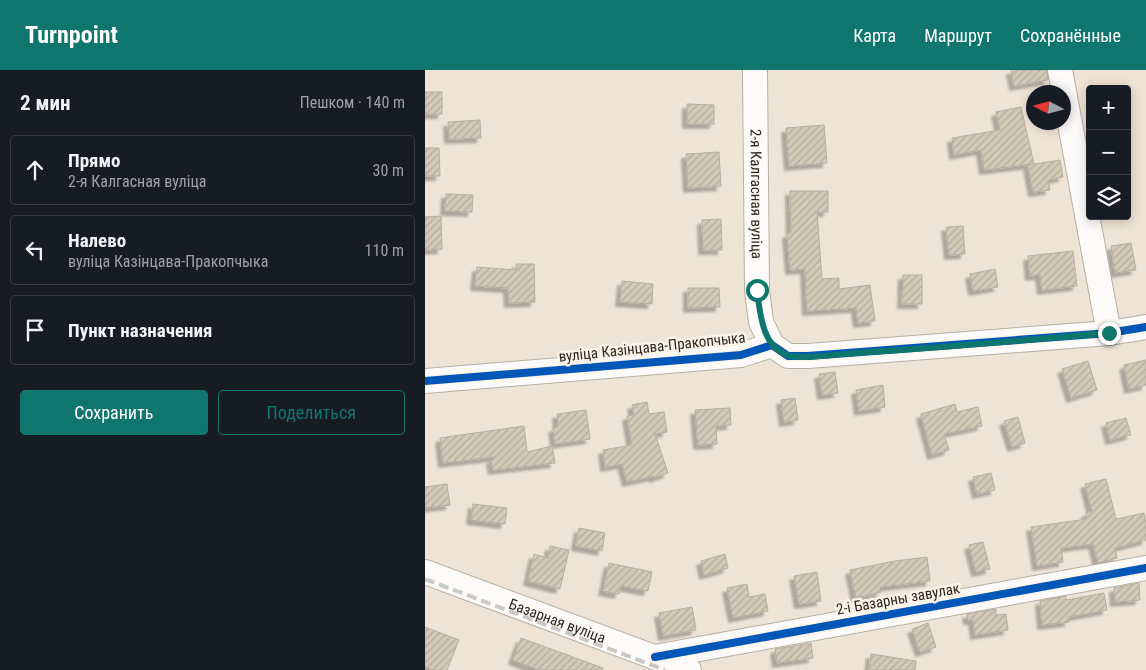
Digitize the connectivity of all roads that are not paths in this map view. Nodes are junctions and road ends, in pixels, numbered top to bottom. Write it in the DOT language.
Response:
graph roads {
  1 [pos="755,70"];
  2 [pos="1060,70"];
  3 [pos="1146,327"];
  4 [pos="1109,333"];
  5 [pos="772,345"];
  6 [pos="425,381"];
  7 [pos="1146,568"];
  8 [pos="425,572"];
  9 [pos="655,657"];
  10 [pos="689,670"];
  1 -- 5 [label="street, 2-я Калгасная вуліца"];
  2 -- 4 [label="street"];
  3 -- 4 [label="street"];
  4 -- 5 [label="street"];
  5 -- 6 [label="street, вуліца Казінцава-Пракопчыка"];
  7 -- 9 [label="street, 2-і Базарны завулак"];
  8 -- 9 [label="street, Базарная вуліца"];
  9 -- 10 [label="street, Базарная вуліца"];
}
